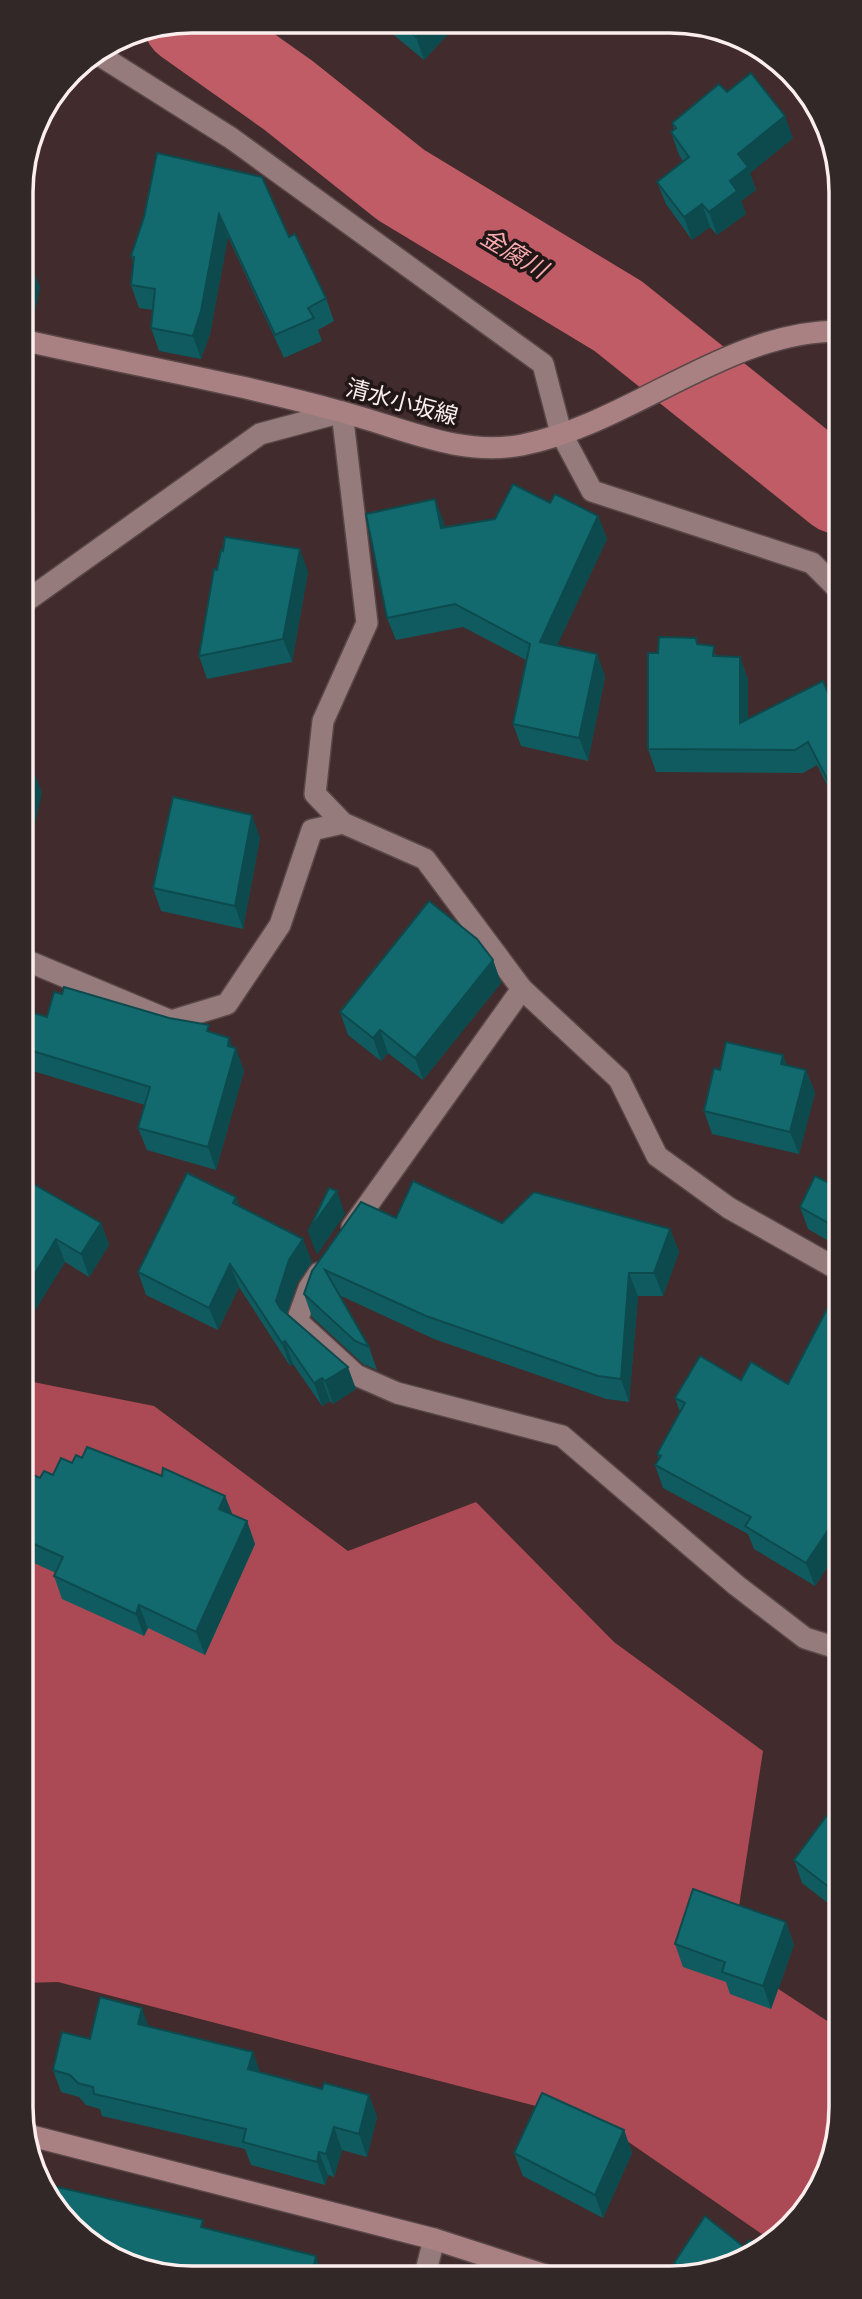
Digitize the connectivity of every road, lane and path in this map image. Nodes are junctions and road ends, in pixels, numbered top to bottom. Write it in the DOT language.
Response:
graph roads {
  1 [pos="106,59"];
  2 [pos="829,332"];
  3 [pos="34,344"];
  4 [pos="342,412"];
  5 [pos="561,433"];
  6 [pos="829,580"];
  7 [pos="34,596"];
  8 [pos="343,823"];
  9 [pos="34,963"];
  10 [pos="522,989"];
  11 [pos="828,1264"];
  12 [pos="828,1645"];
  13 [pos="36,2137"];
  14 [pos="434,2239"];
  15 [pos="427,2266"];
  16 [pos="517,2266"];
  1 -- 5 [label="street"];
  2 -- 5 [label="main road, 清水小坂線"];
  3 -- 4 [label="main road, 清水小坂線"];
  4 -- 5 [label="main road, 清水小坂線"];
  4 -- 7 [label="street"];
  4 -- 8 [label="street"];
  5 -- 6 [label="street"];
  8 -- 9 [label="street"];
  8 -- 10 [label="street"];
  10 -- 11 [label="street"];
  10 -- 12 [label="street"];
  13 -- 14 [label="main road"];
  14 -- 15 [label="street"];
  14 -- 16 [label="main road"];
}
